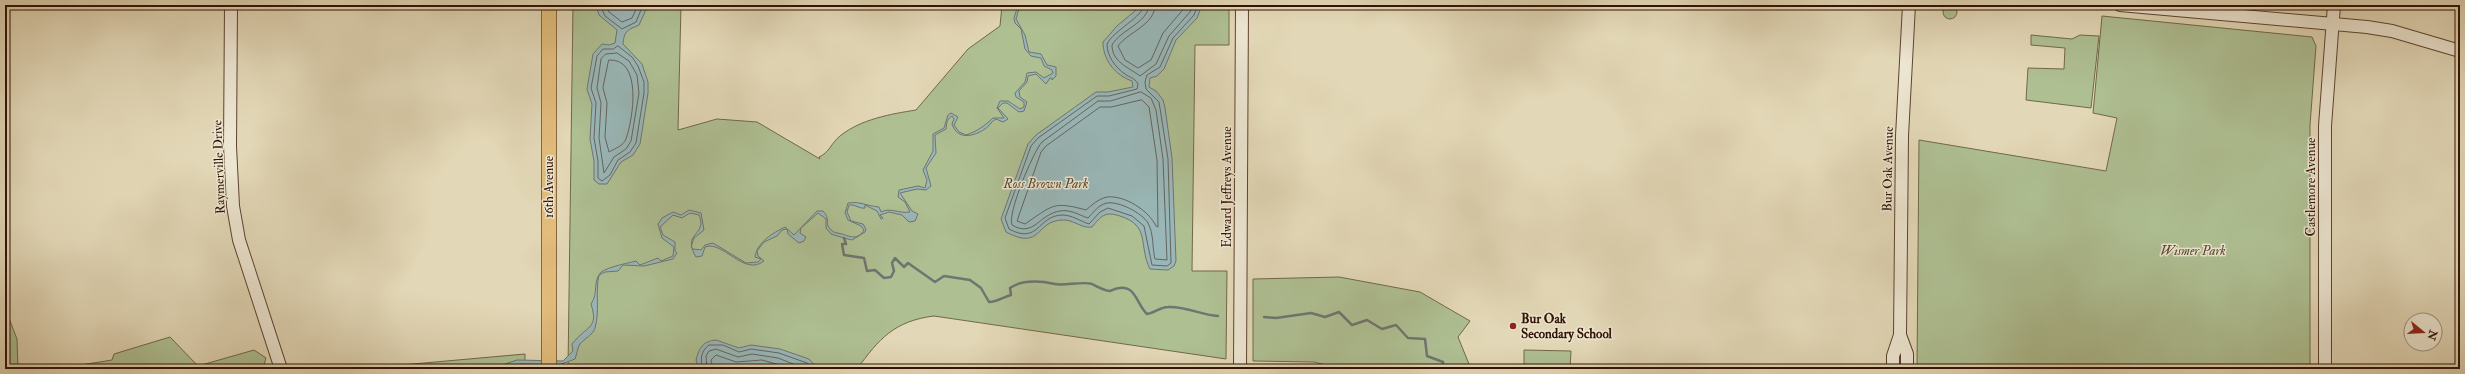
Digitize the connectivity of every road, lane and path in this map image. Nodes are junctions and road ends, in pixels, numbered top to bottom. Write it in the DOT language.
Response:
graph roads {
  1 [pos="231,5"];
  2 [pos="549,5"];
  3 [pos="1242,5"];
  4 [pos="1909,5"];
  5 [pos="2120,5"];
  6 [pos="2334,5"];
  7 [pos="2333,24"];
  8 [pos="2460,51"];
  9 [pos="1900,334"];
  10 [pos="281,369"];
  11 [pos="549,369"];
  12 [pos="1240,369"];
  13 [pos="1893,369"];
  14 [pos="1907,369"];
  15 [pos="2325,369"];
  1 -- 10 [label="street, Raymerville Drive"];
  2 -- 11 [label="main road, 16th Avenue"];
  3 -- 12 [label="street, Edward Jeffreys Avenue"];
  4 -- 9 [label="street, Bur Oak Avenue"];
  5 -- 7 [label="street"];
  6 -- 7 [label="street, Castlemore Avenue"];
  7 -- 8 [label="street"];
  7 -- 15 [label="street, Castlemore Avenue"];
  9 -- 13 [label="street, Bur Oak Avenue"];
  9 -- 14 [label="street, Bur Oak Avenue"];
}
